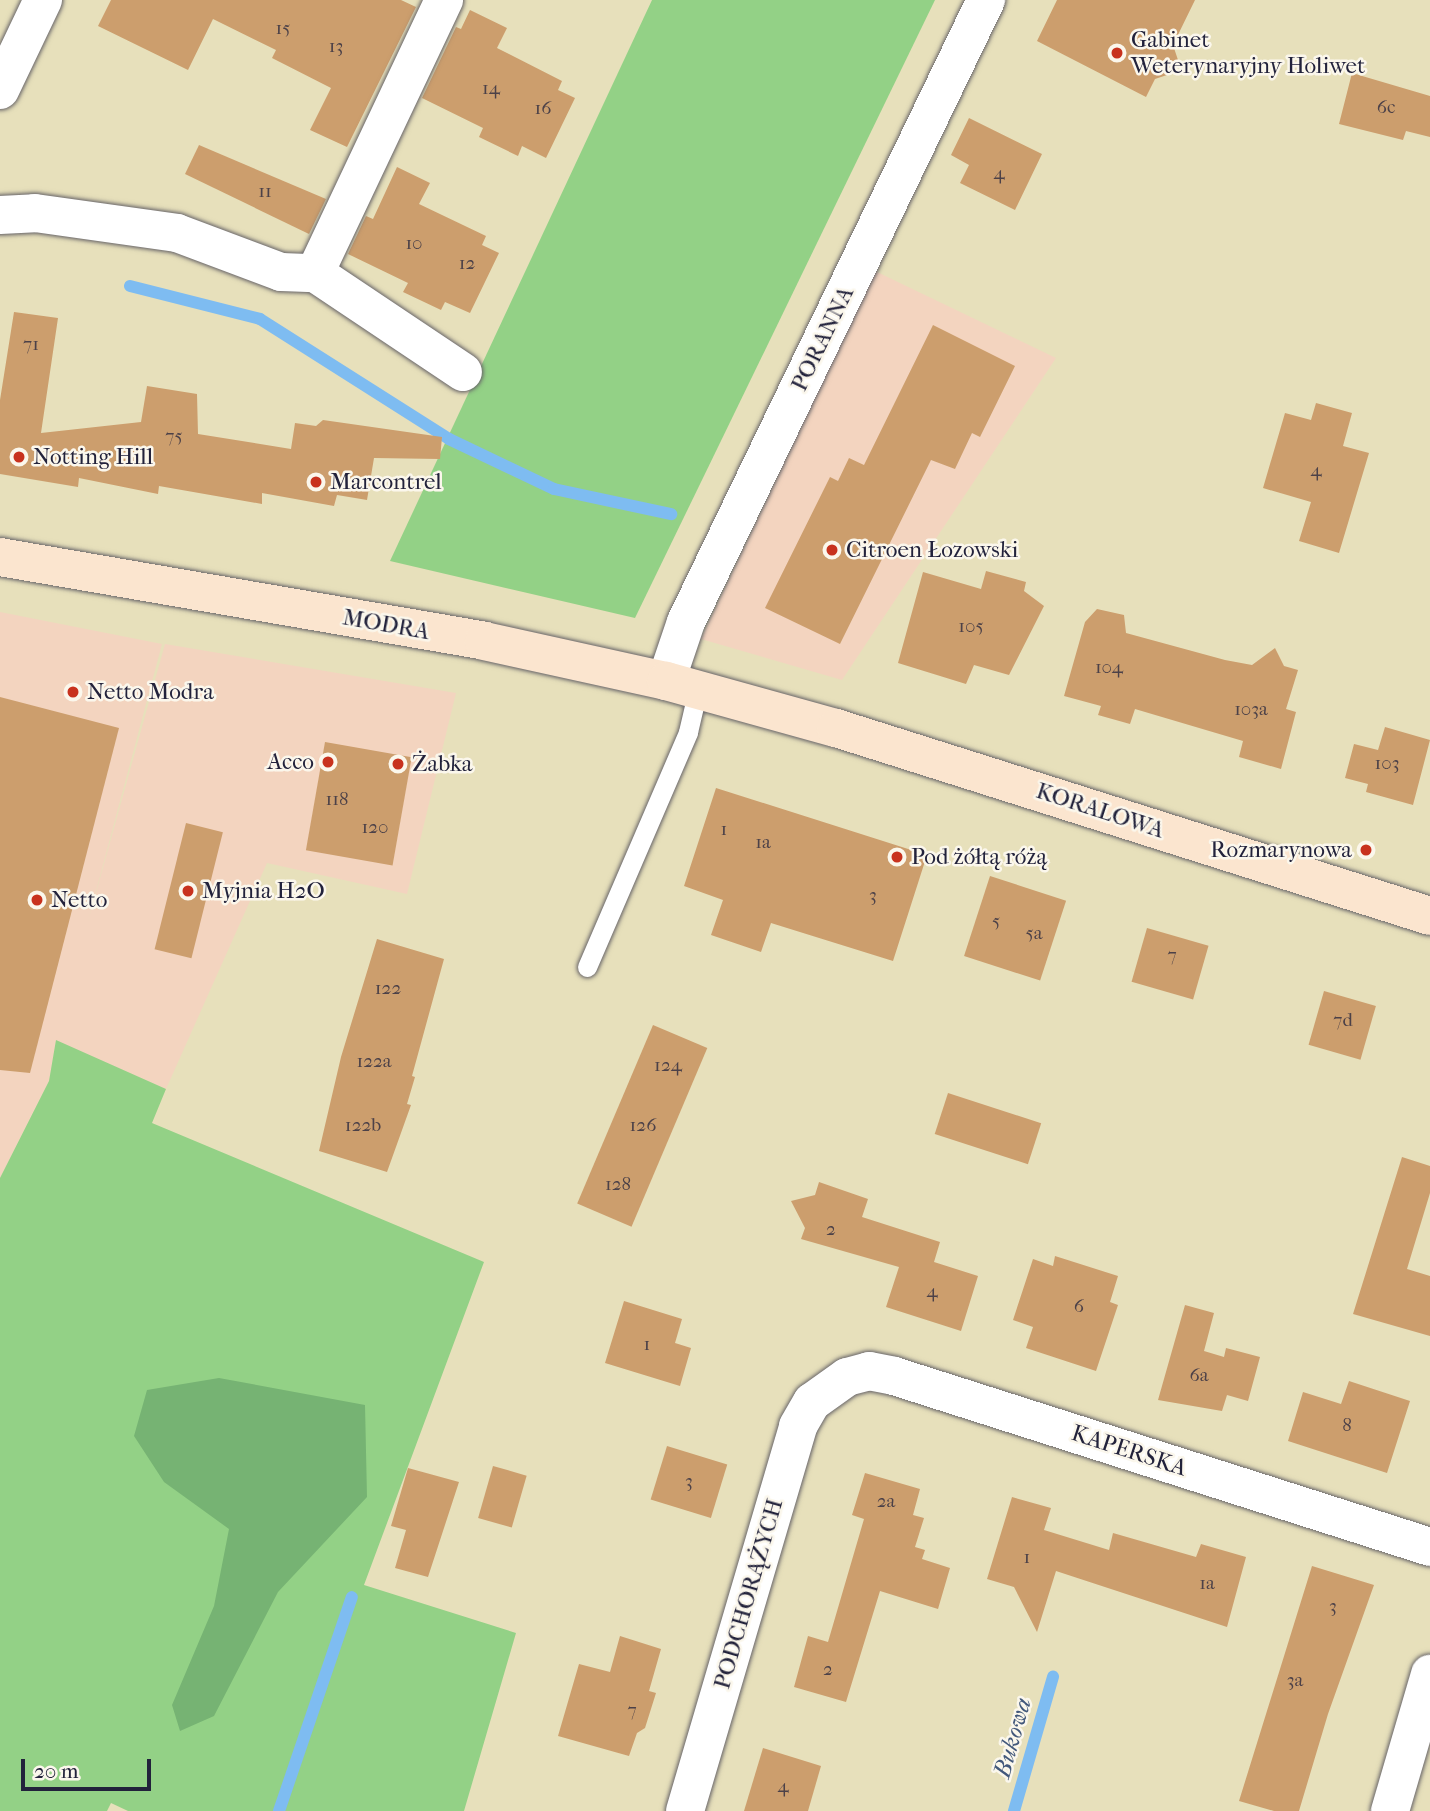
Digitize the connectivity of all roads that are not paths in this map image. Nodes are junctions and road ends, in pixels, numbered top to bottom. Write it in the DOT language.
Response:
graph roads {
  1 [pos="43,0"];
  2 [pos="444,0"];
  3 [pos="986,0"];
  4 [pos="0,90"];
  5 [pos="0,215"];
  6 [pos="315,274"];
  7 [pos="463,372"];
  8 [pos="0,556"];
  9 [pos="682,685"];
  10 [pos="769,708"];
  11 [pos="1430,916"];
  12 [pos="587,967"];
  13 [pos="830,1387"];
  14 [pos="1430,1547"];
  15 [pos="1430,1674"];
  16 [pos="685,1811"];
  17 [pos="1390,1811"];
  1 -- 4 [label="street"];
  2 -- 6 [label="street"];
  3 -- 9 [label="street, PORANNA"];
  5 -- 6 [label="street"];
  6 -- 7 [label="street"];
  8 -- 9 [label="street, MODRA"];
  9 -- 10 [label="street, MODRA"];
  9 -- 12 [label="lane"];
  10 -- 11 [label="street, KORALOWA"];
  13 -- 14 [label="street, KAPERSKA"];
  13 -- 16 [label="street, PODCHORĄŻYCH"];
  15 -- 17 [label="street"];
}
